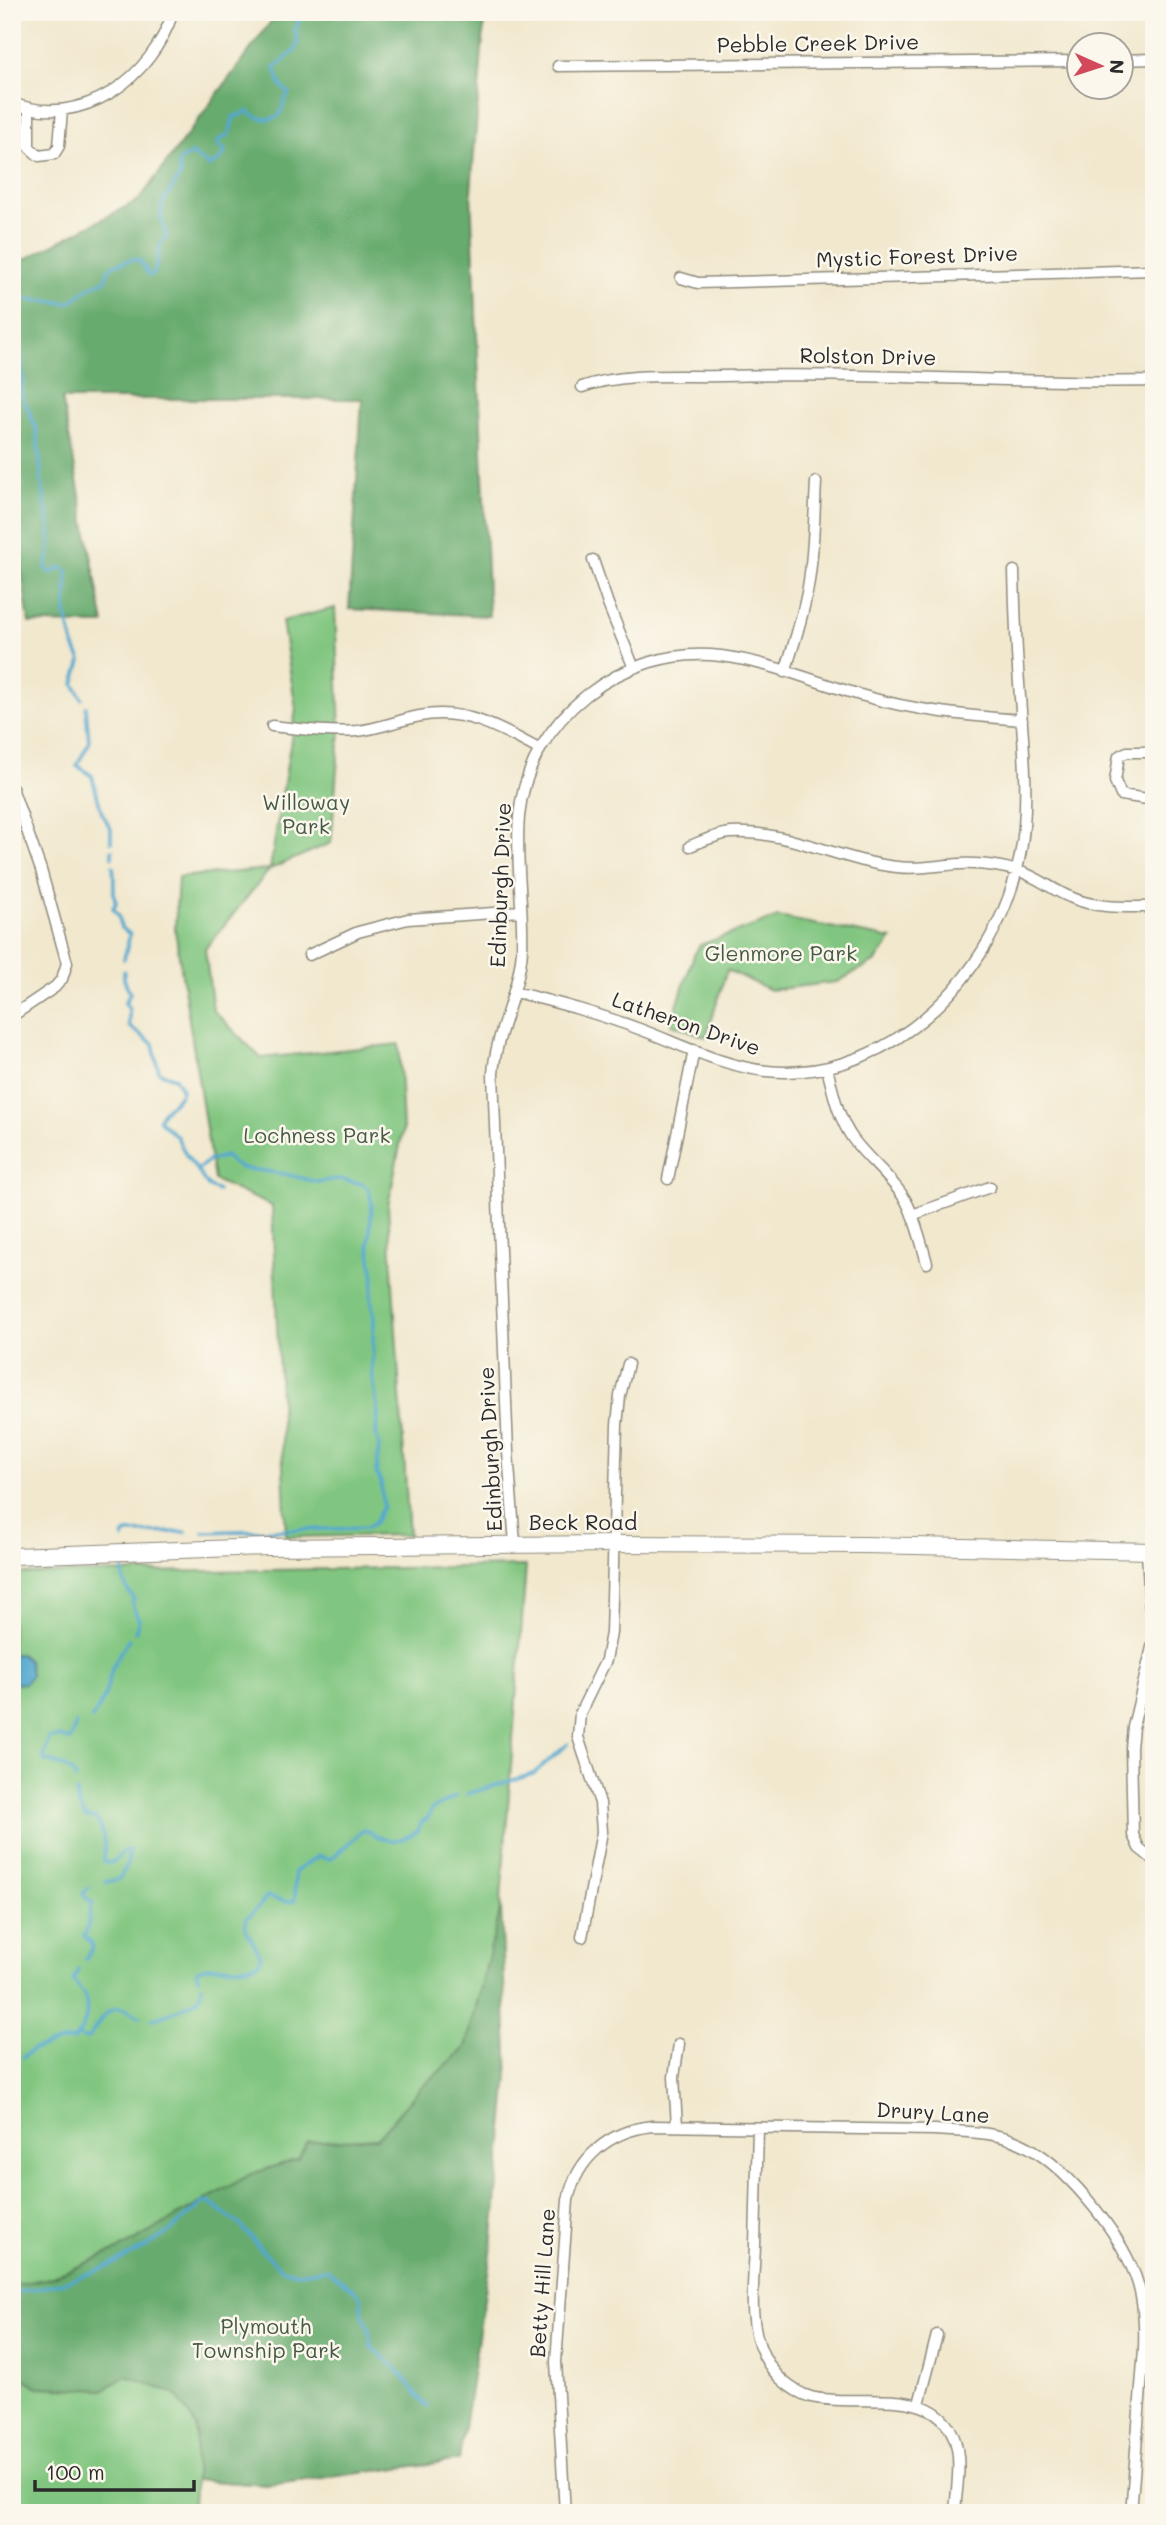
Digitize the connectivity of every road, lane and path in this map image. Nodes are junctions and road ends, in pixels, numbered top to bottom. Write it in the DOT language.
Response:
graph roads {
  1 [pos="173,12"];
  2 [pos="1154,59"];
  3 [pos="1134,60"];
  4 [pos="1064,61"];
  5 [pos="558,66"];
  6 [pos="12,103"];
  7 [pos="30,108"];
  8 [pos="62,110"];
  9 [pos="1154,270"];
  10 [pos="681,278"];
  11 [pos="1154,381"];
  12 [pos="582,387"];
  13 [pos="816,482"];
  14 [pos="593,560"];
  15 [pos="1014,571"];
  16 [pos="634,668"];
  17 [pos="785,672"];
  18 [pos="1022,720"];
  19 [pos="272,726"];
  20 [pos="540,750"];
  21 [pos="1154,752"];
  22 [pos="12,788"];
  23 [pos="1154,800"];
  24 [pos="690,846"];
  25 [pos="1018,871"];
  26 [pos="1154,906"];
  27 [pos="521,911"];
  28 [pos="309,955"];
  29 [pos="515,992"];
  30 [pos="12,1016"];
  31 [pos="694,1050"];
  32 [pos="827,1068"];
  33 [pos="668,1179"];
  34 [pos="990,1187"];
  35 [pos="912,1215"];
  36 [pos="927,1263"];
  37 [pos="628,1364"];
  38 [pos="514,1544"];
  39 [pos="614,1544"];
  40 [pos="1150,1551"];
  41 [pos="12,1556"];
  42 [pos="1154,1615"];
  43 [pos="1153,1646"];
  44 [pos="1154,1860"];
  45 [pos="582,1937"];
  46 [pos="679,2044"];
  47 [pos="677,2126"];
  48 [pos="758,2128"];
  49 [pos="1149,2326"];
  50 [pos="937,2335"];
  51 [pos="919,2404"];
  52 [pos="565,2513"];
  53 [pos="955,2513"];
  54 [pos="1131,2513"];
  1 -- 8 [label="street"];
  2 -- 3 [label="street"];
  4 -- 5 [label="street, Pebble Creek Drive"];
  6 -- 7 [label="street"];
  7 -- 8 [label="street"];
  7 -- 8 [label="street"];
  9 -- 10 [label="street, Mystic Forest Drive"];
  11 -- 12 [label="street, Rolston Drive"];
  13 -- 17 [label="street"];
  14 -- 16 [label="street"];
  15 -- 18 [label="street, Latheron Drive"];
  16 -- 17 [label="street, Edinburgh Drive"];
  16 -- 20 [label="street, Edinburgh Drive"];
  17 -- 18 [label="street, Edinburgh Drive"];
  18 -- 25 [label="street, Latheron Drive"];
  19 -- 20 [label="street"];
  20 -- 27 [label="street, Edinburgh Drive"];
  21 -- 23 [label="street"];
  22 -- 30 [label="street"];
  24 -- 25 [label="street"];
  25 -- 26 [label="street"];
  25 -- 32 [label="street, Latheron Drive"];
  27 -- 28 [label="street"];
  27 -- 29 [label="street, Edinburgh Drive"];
  29 -- 31 [label="street, Latheron Drive"];
  29 -- 38 [label="street, Edinburgh Drive"];
  31 -- 32 [label="street, Latheron Drive"];
  31 -- 33 [label="street"];
  32 -- 35 [label="street"];
  34 -- 35 [label="street"];
  35 -- 36 [label="street"];
  37 -- 39 [label="street"];
  38 -- 39 [label="main road, Beck Road"];
  38 -- 41 [label="main road, Beck Road"];
  39 -- 40 [label="main road, Beck Road"];
  39 -- 45 [label="street"];
  40 -- 42 [label="street"];
  43 -- 44 [label="street"];
  46 -- 47 [label="street"];
  47 -- 48 [label="street, Drury Lane"];
  47 -- 52 [label="street, Betty Hill Lane"];
  48 -- 49 [label="street, Drury Lane"];
  48 -- 51 [label="street"];
  49 -- 54 [label="street, Drury Lane"];
  50 -- 51 [label="street"];
  51 -- 53 [label="street"];
}
